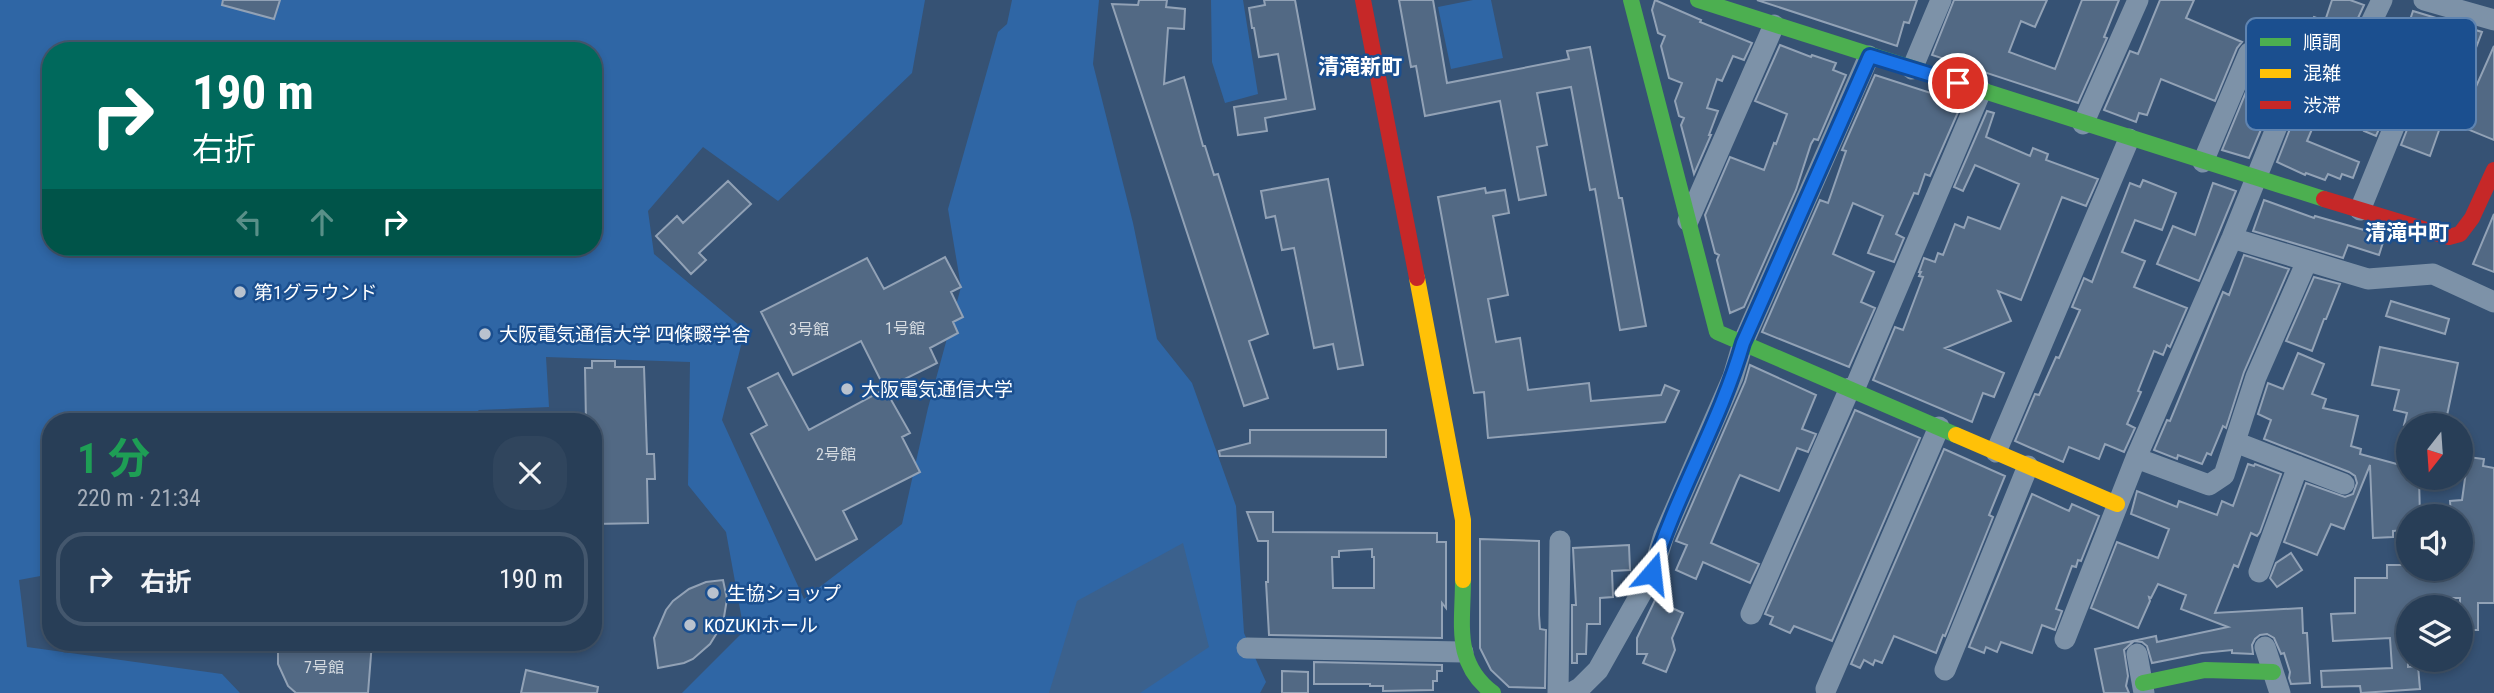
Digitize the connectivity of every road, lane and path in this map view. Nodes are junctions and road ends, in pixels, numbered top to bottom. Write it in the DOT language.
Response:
graph roads {
  1 [pos="1363,0"];
  2 [pos="1631,0"];
  3 [pos="1698,0"];
  4 [pos="1941,0"];
  5 [pos="2138,0"];
  6 [pos="2382,0"];
  7 [pos="2424,0"];
  8 [pos="1765,15"];
  9 [pos="2373,18"];
  10 [pos="2494,20"];
  11 [pos="1870,56"];
  12 [pos="2246,60"];
  13 [pos="1912,69"];
  14 [pos="1981,91"];
  15 [pos="2082,124"];
  16 [pos="2275,130"];
  17 [pos="2393,130"];
  18 [pos="2129,139"];
  19 [pos="2203,162"];
  20 [pos="2494,170"];
  21 [pos="2256,178"];
  22 [pos="2360,210"];
  23 [pos="1688,221"];
  24 [pos="2232,238"];
  25 [pos="2307,261"];
  26 [pos="2494,302"];
  27 [pos="1743,343"];
  28 [pos="1852,389"];
  29 [pos="1939,426"];
  30 [pos="2235,442"];
  31 [pos="1996,452"];
  32 [pos="2136,458"];
  33 [pos="2028,466"];
  34 [pos="2298,466"];
  35 [pos="2344,484"];
  36 [pos="2117,504"];
  37 [pos="1560,541"];
  38 [pos="2259,572"];
  39 [pos="1751,614"];
  40 [pos="2065,639"];
  41 [pos="2265,647"];
  42 [pos="1247,648"];
  43 [pos="1463,652"];
  44 [pos="2137,654"];
  45 [pos="1945,670"];
  46 [pos="2273,672"];
  47 [pos="2144,688"];
  48 [pos="1826,689"];
  49 [pos="1493,693"];
  50 [pos="1558,693"];
  51 [pos="1571,693"];
  52 [pos="2280,693"];
  1 -- 43 [label="street"];
  2 -- 23 [label="street"];
  3 -- 8 [label="street"];
  4 -- 13 [label="street"];
  5 -- 15 [label="street"];
  6 -- 9 [label="street"];
  7 -- 10 [label="street"];
  8 -- 11 [label="street"];
  8 -- 23 [label="street"];
  11 -- 13 [label="street"];
  11 -- 27 [label="street"];
  12 -- 19 [label="street"];
  13 -- 14 [label="street"];
  14 -- 15 [label="street"];
  14 -- 28 [label="street"];
  15 -- 18 [label="street"];
  16 -- 21 [label="street"];
  17 -- 22 [label="street"];
  18 -- 19 [label="street"];
  18 -- 31 [label="street"];
  19 -- 21 [label="street"];
  20 -- 22 [label="street"];
  21 -- 22 [label="street"];
  21 -- 24 [label="street"];
  23 -- 27 [label="street"];
  24 -- 25 [label="street"];
  24 -- 32 [label="street"];
  25 -- 26 [label="street"];
  25 -- 30 [label="street"];
  27 -- 28 [label="street"];
  27 -- 51 [label="street"];
  28 -- 29 [label="street"];
  28 -- 39 [label="street"];
  29 -- 31 [label="street"];
  29 -- 48 [label="street"];
  30 -- 32 [label="street"];
  30 -- 34 [label="street"];
  31 -- 33 [label="street"];
  32 -- 36 [label="street"];
  33 -- 36 [label="street"];
  33 -- 45 [label="street"];
  34 -- 35 [label="street"];
  34 -- 38 [label="street"];
  36 -- 40 [label="street"];
  37 -- 50 [label="street"];
  41 -- 46 [label="street"];
  42 -- 43 [label="street"];
  43 -- 49 [label="street"];
  44 -- 47 [label="street"];
  46 -- 47 [label="street"];
  46 -- 52 [label="street"];
}
